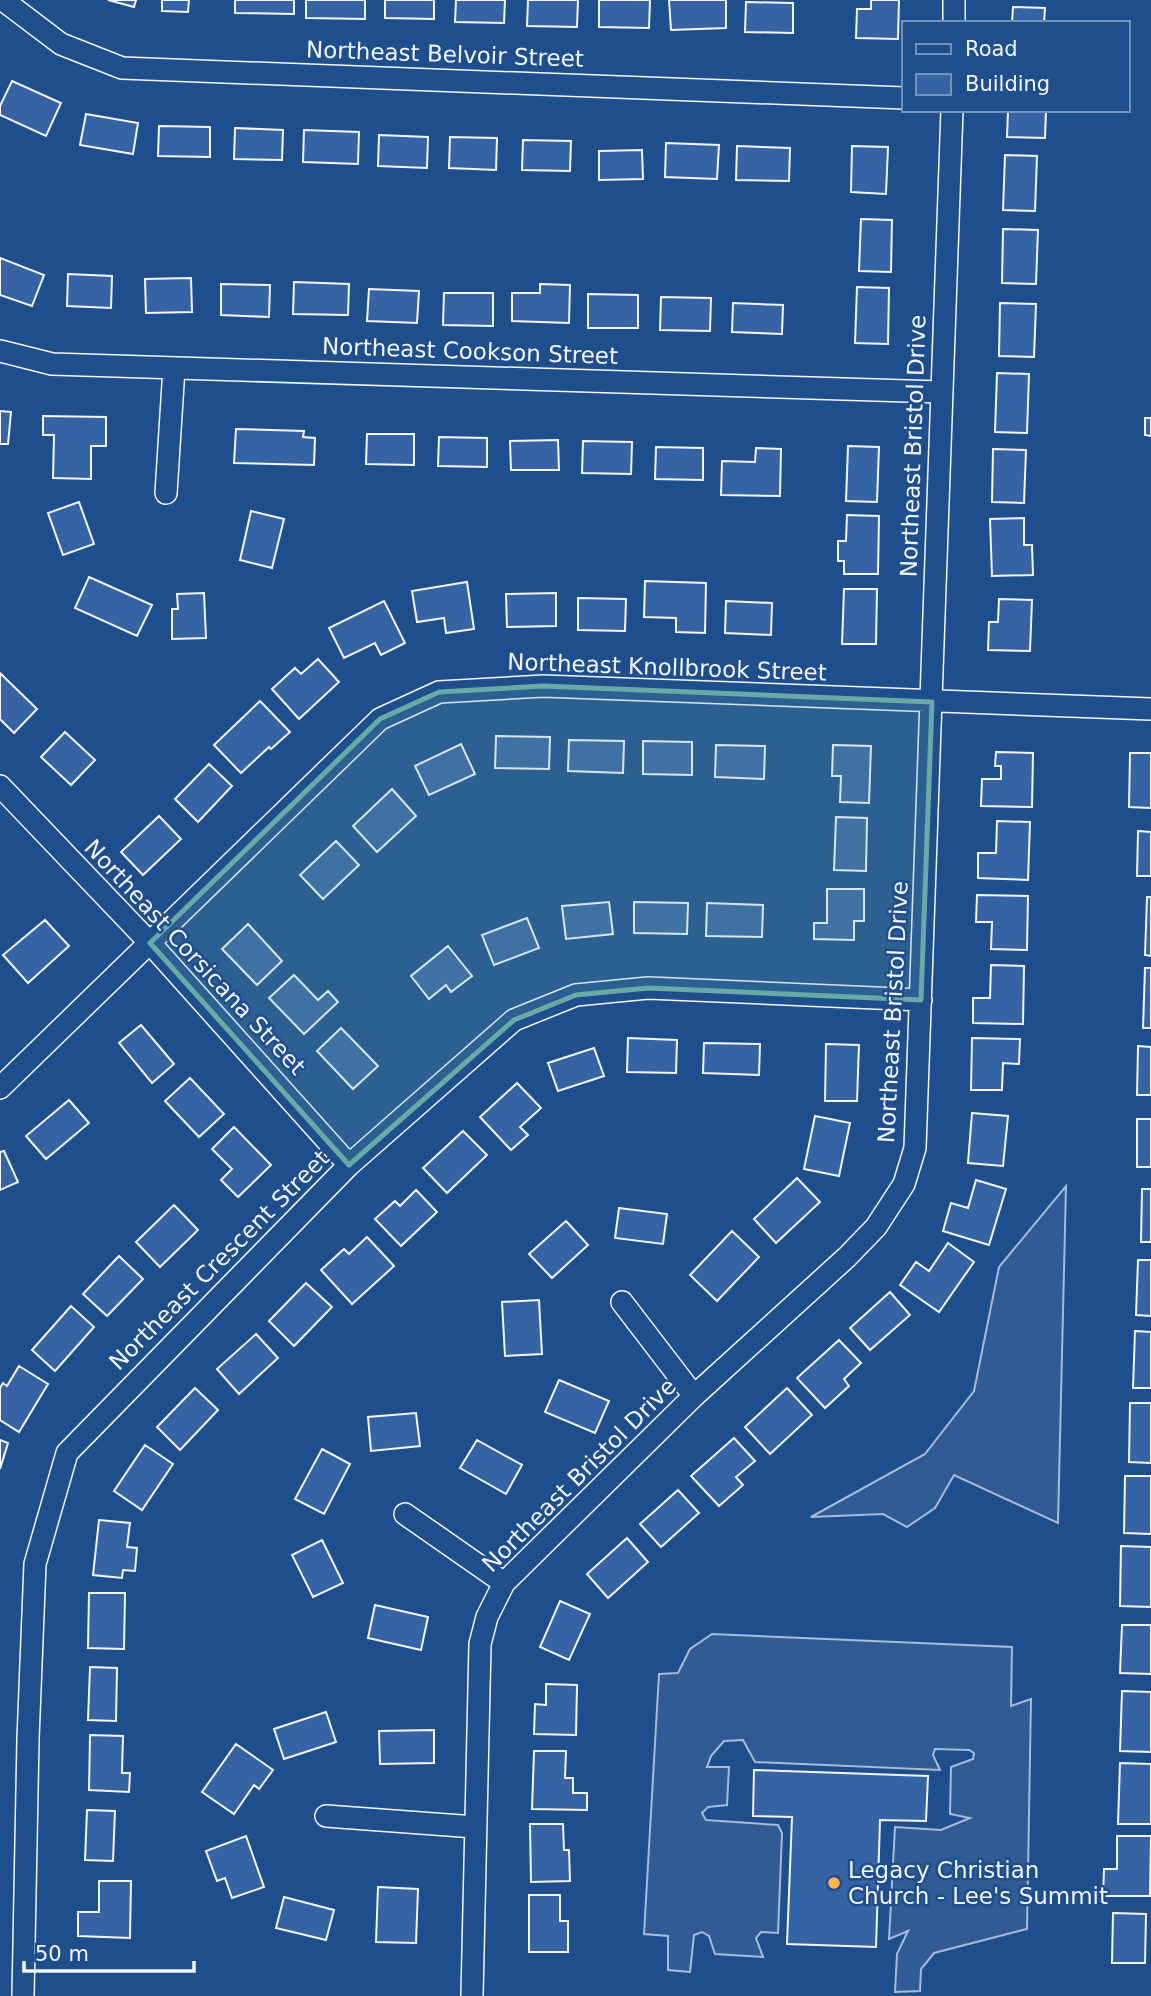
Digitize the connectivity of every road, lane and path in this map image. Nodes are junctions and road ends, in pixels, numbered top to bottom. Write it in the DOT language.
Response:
graph roads {
  1 [pos="3,0"];
  2 [pos="954,0"];
  3 [pos="954,21"];
  4 [pos="902,98"];
  5 [pos="952,112"];
  6 [pos="0,351"];
  7 [pos="174,368"];
  8 [pos="940,392"];
  9 [pos="166,493"];
  10 [pos="932,702"];
  11 [pos="1151,709"];
  12 [pos="0,786"];
  13 [pos="149,943"];
  14 [pos="921,1000"];
  15 [pos="0,1088"];
  16 [pos="349,1165"];
  17 [pos="622,1302"];
  18 [pos="694,1396"];
  19 [pos="405,1514"];
  20 [pos="504,1583"];
  21 [pos="326,1816"];
  22 [pos="475,1827"];
  23 [pos="23,1996"];
  24 [pos="472,1996"];
  1 -- 4 [label="street, Northeast Belvoir Street"];
  2 -- 3 [label="street"];
  5 -- 8 [label="street, Northeast Bristol Drive"];
  6 -- 7 [label="street, Northeast Cookson Street"];
  7 -- 8 [label="street, Northeast Cookson Street"];
  7 -- 9 [label="street"];
  8 -- 10 [label="street, Northeast Bristol Drive"];
  10 -- 11 [label="street, Northeast Knollbrook Street"];
  10 -- 13 [label="street, Northeast Knollbrook Street"];
  10 -- 14 [label="street, Northeast Bristol Drive"];
  12 -- 13 [label="street, Northeast Corsicana Street"];
  13 -- 15 [label="street, Northeast Knollbrook Street"];
  13 -- 16 [label="street, Northeast Corsicana Street"];
  14 -- 16 [label="street, Northeast Crescent Street"];
  14 -- 18 [label="street, Northeast Bristol Drive"];
  16 -- 23 [label="street, Northeast Crescent Street"];
  17 -- 18 [label="street"];
  18 -- 20 [label="street, Northeast Bristol Drive"];
  19 -- 20 [label="street"];
  20 -- 22 [label="street, Northeast Bristol Drive"];
  21 -- 22 [label="street"];
  22 -- 24 [label="street, Northeast Bristol Drive"];
}
